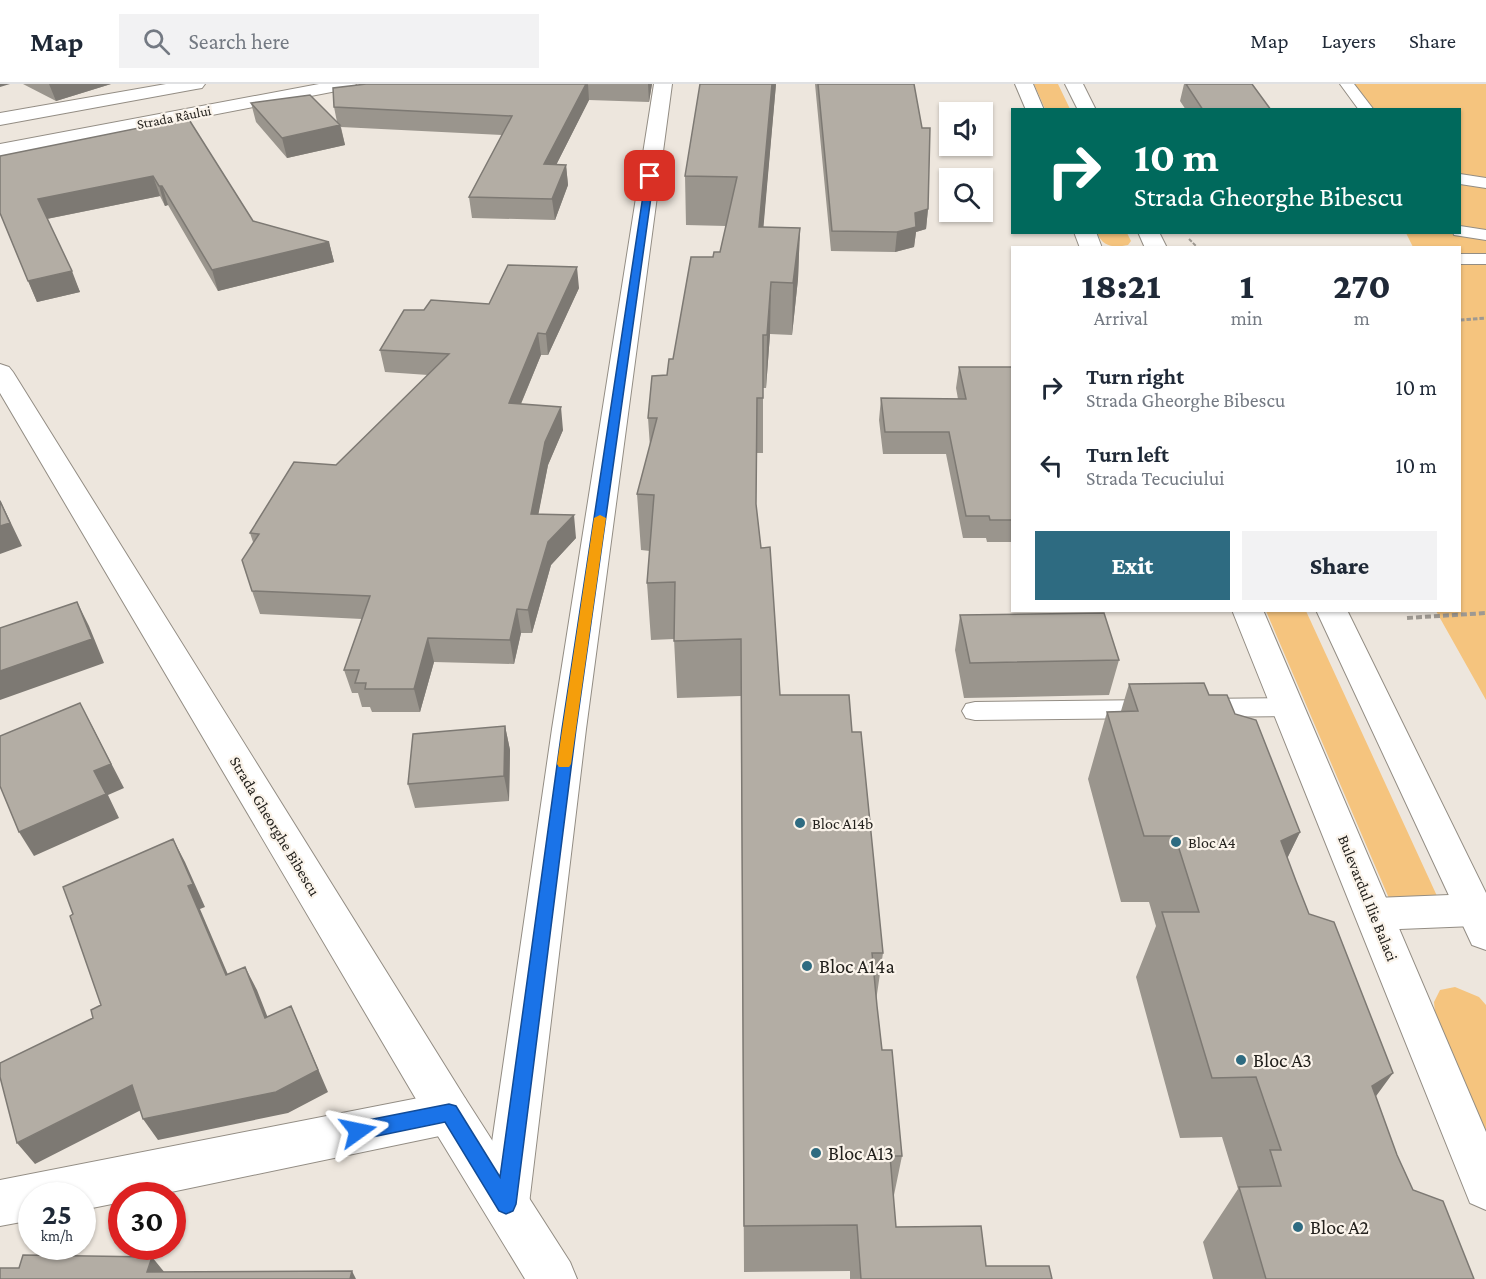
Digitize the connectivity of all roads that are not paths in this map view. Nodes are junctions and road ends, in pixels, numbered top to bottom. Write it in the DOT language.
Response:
graph roads {
  1 [pos="196,84"];
  2 [pos="347,84"];
  3 [pos="663,84"];
  4 [pos="1024,84"];
  5 [pos="1074,84"];
  6 [pos="1347,84"];
  7 [pos="1034,108"];
  8 [pos="1085,108"];
  9 [pos="1365,108"];
  10 [pos="0,120"];
  11 [pos="0,150"];
  12 [pos="1461,178"];
  13 [pos="1486,183"];
  14 [pos="1461,231"];
  15 [pos="1486,235"];
  16 [pos="1461,259"];
  17 [pos="1486,259"];
  18 [pos="0,372"];
  19 [pos="1248,612"];
  20 [pos="1332,612"];
  21 [pos="1289,707"];
  22 [pos="975,711"];
  23 [pos="1375,914"];
  24 [pos="1480,922"];
  25 [pos="449,1113"];
  26 [pos="96,1184"];
  27 [pos="1486,1187"];
  28 [pos="18,1200"];
  29 [pos="0,1203"];
  30 [pos="506,1204"];
  31 [pos="553,1279"];
  1 -- 10 [label="street, Strada Râului"];
  2 -- 11 [label="street, Strada Râului"];
  3 -- 30 [label="street"];
  4 -- 7 [label="street"];
  5 -- 8 [label="street"];
  6 -- 9 [label="lane"];
  12 -- 13 [label="lane"];
  14 -- 15 [label="lane"];
  16 -- 17 [label="lane"];
  18 -- 25 [label="street, Strada Gheorghe Bibescu"];
  19 -- 21 [label="street, Bulevardul Ilie Balaci"];
  20 -- 24 [label="street"];
  21 -- 22 [label="lane"];
  21 -- 23 [label="street, Bulevardul Ilie Balaci"];
  23 -- 24 [label="street"];
  23 -- 27 [label="street, Bulevardul Ilie Balaci"];
  25 -- 26 [label="street"];
  25 -- 30 [label="street, Strada Gheorghe Bibescu"];
  28 -- 29 [label="street"];
  30 -- 31 [label="street, Strada Gheorghe Bibescu"];
}
